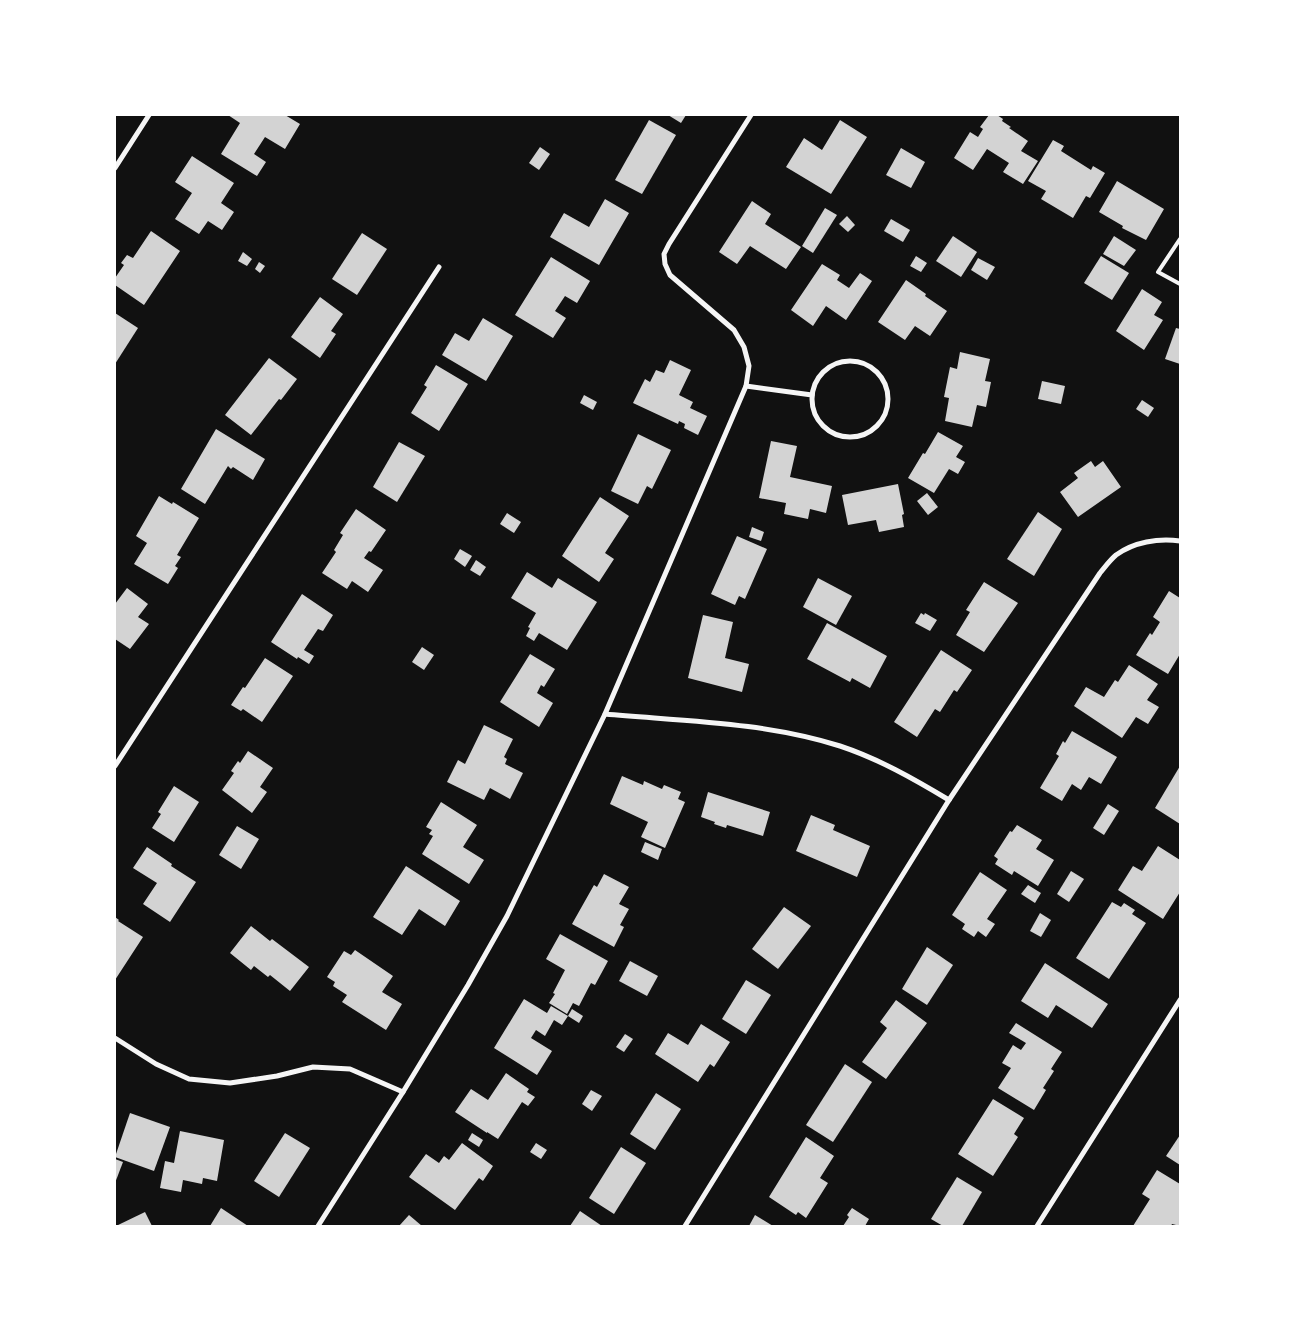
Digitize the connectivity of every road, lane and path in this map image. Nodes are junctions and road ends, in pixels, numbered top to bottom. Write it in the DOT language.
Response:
graph roads {
  1 [pos="149,115"];
  2 [pos="751,115"];
  3 [pos="115,168"];
  4 [pos="1180,239"];
  5 [pos="439,267"];
  6 [pos="1180,284"];
  7 [pos="746,386"];
  8 [pos="812,395"];
  9 [pos="1180,541"];
  10 [pos="605,714"];
  11 [pos="115,766"];
  12 [pos="949,800"];
  13 [pos="1180,1000"];
  14 [pos="115,1038"];
  15 [pos="403,1092"];
  16 [pos="318,1226"];
  17 [pos="685,1226"];
  18 [pos="1037,1226"];
  1 -- 3 [label="street"];
  2 -- 7 [label="street"];
  4 -- 6 [label="lane"];
  5 -- 11 [label="street"];
  7 -- 8 [label="street"];
  7 -- 10 [label="street"];
  8 -- 8 [label="street"];
  9 -- 12 [label="street"];
  10 -- 12 [label="street"];
  10 -- 15 [label="street"];
  12 -- 17 [label="street"];
  13 -- 18 [label="street"];
  14 -- 15 [label="street"];
  15 -- 16 [label="street"];
}
